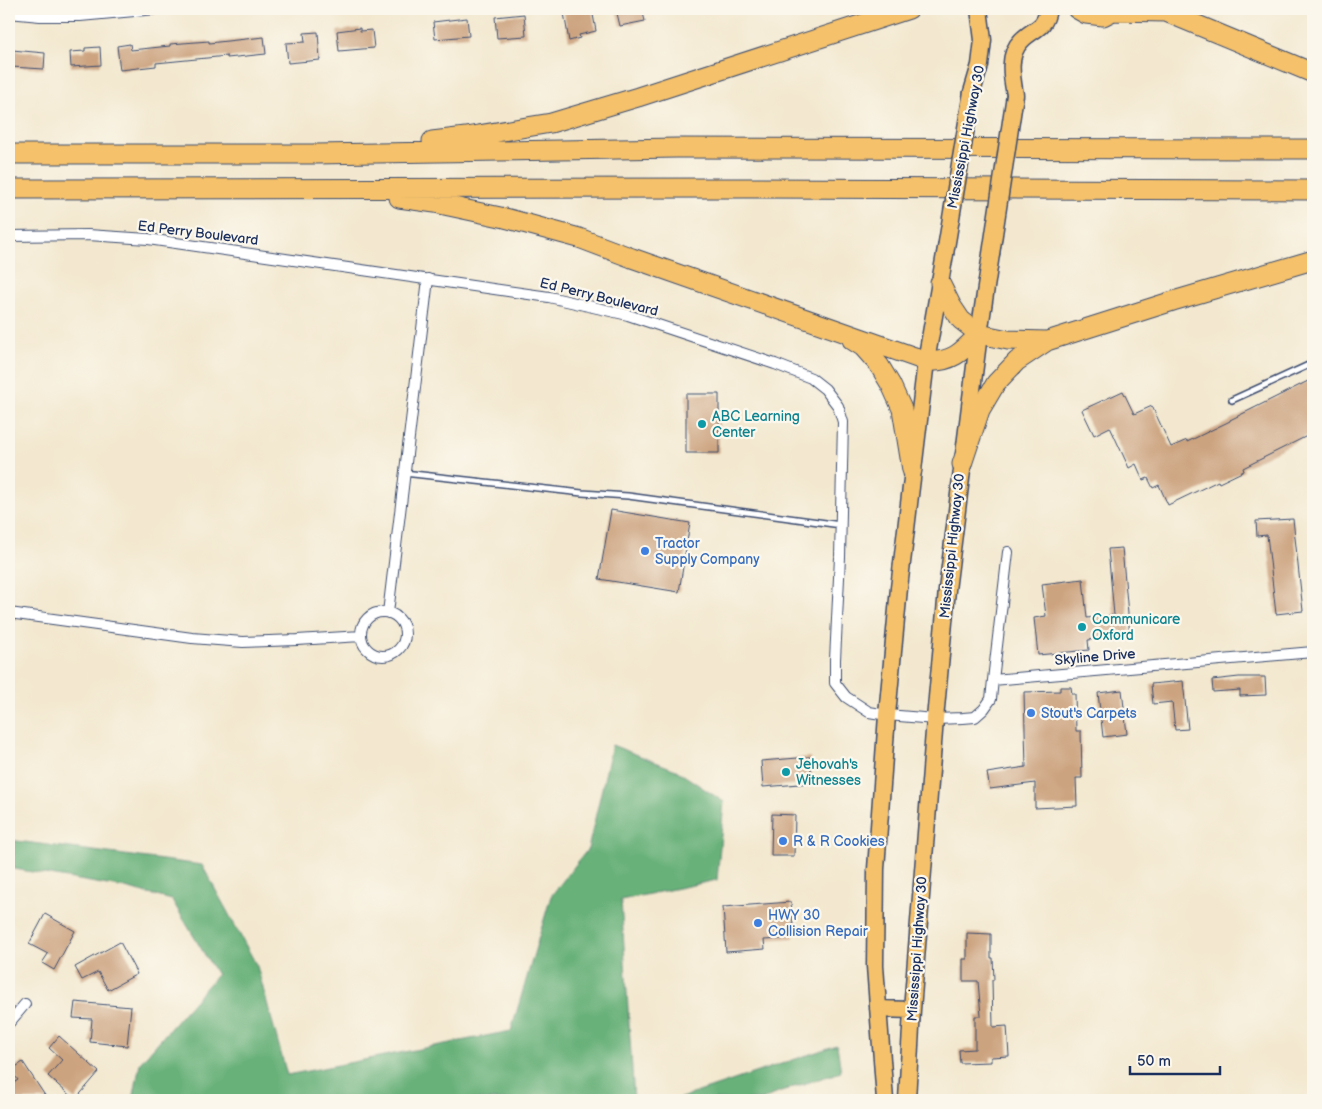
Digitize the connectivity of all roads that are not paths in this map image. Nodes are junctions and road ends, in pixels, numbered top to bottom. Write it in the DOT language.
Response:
graph roads {
  1 [pos="156,9"];
  2 [pos="909,9"];
  3 [pos="978,9"];
  4 [pos="1048,9"];
  5 [pos="1077,9"];
  6 [pos="1111,10"];
  7 [pos="9,13"];
  8 [pos="1313,73"];
  9 [pos="1313,149"];
  10 [pos="9,154"];
  11 [pos="316,154"];
  12 [pos="331,188"];
  13 [pos="9,189"];
  14 [pos="1313,190"];
  15 [pos="9,236"];
  16 [pos="1313,260"];
  17 [pos="428,279"];
  18 [pos="940,283"];
  19 [pos="839,331"];
  20 [pos="979,334"];
  21 [pos="1047,341"];
  22 [pos="926,361"];
  23 [pos="1313,363"];
  24 [pos="1232,400"];
  25 [pos="962,464"];
  26 [pos="912,470"];
  27 [pos="404,474"];
  28 [pos="841,525"];
  29 [pos="1008,552"];
  30 [pos="9,613"];
  31 [pos="388,613"];
  32 [pos="361,636"];
  33 [pos="1313,652"];
  34 [pos="993,680"];
  35 [pos="887,715"];
  36 [pos="934,719"];
  37 [pos="25,1004"];
  38 [pos="878,1009"];
  39 [pos="912,1010"];
  40 [pos="9,1023"];
  41 [pos="885,1100"];
  42 [pos="907,1100"];
  1 -- 7 [label="street"];
  2 -- 11 [label="highway"];
  3 -- 18 [label="main road, Mississippi Highway 30, bridge"];
  4 -- 20 [label="main road, Mississippi Highway 30, bridge"];
  5 -- 6 [label="highway"];
  6 -- 8 [label="highway"];
  9 -- 11 [label="highway"];
  10 -- 11 [label="highway"];
  12 -- 13 [label="highway"];
  12 -- 14 [label="highway"];
  12 -- 19 [label="highway"];
  15 -- 17 [label="street, Ed Perry Boulevard"];
  16 -- 21 [label="highway"];
  17 -- 27 [label="street"];
  17 -- 28 [label="street, Ed Perry Boulevard"];
  18 -- 20 [label="highway"];
  18 -- 22 [label="main road, Mississippi Highway 30"];
  19 -- 22 [label="highway"];
  19 -- 26 [label="highway"];
  20 -- 21 [label="highway"];
  20 -- 22 [label="highway"];
  20 -- 25 [label="main road, Mississippi Highway 30"];
  21 -- 25 [label="highway"];
  22 -- 26 [label="main road, Mississippi Highway 30"];
  23 -- 24 [label="lane"];
  25 -- 36 [label="main road, Mississippi Highway 30"];
  26 -- 35 [label="main road, Mississippi Highway 30"];
  27 -- 28 [label="lane"];
  27 -- 31 [label="street"];
  28 -- 35 [label="street, Ed Perry Boulevard"];
  29 -- 34 [label="street"];
  30 -- 32 [label="street"];
  31 -- 32 [label="street"];
  31 -- 32 [label="street"];
  33 -- 34 [label="street, Skyline Drive"];
  34 -- 36 [label="street"];
  35 -- 36 [label="street, Ed Perry Boulevard"];
  35 -- 38 [label="main road, Mississippi Highway 30"];
  36 -- 39 [label="main road, Mississippi Highway 30"];
  37 -- 40 [label="street"];
  38 -- 39 [label="main road"];
  38 -- 41 [label="main road, Mississippi Highway 30"];
  39 -- 42 [label="main road, Mississippi Highway 30"];
}
